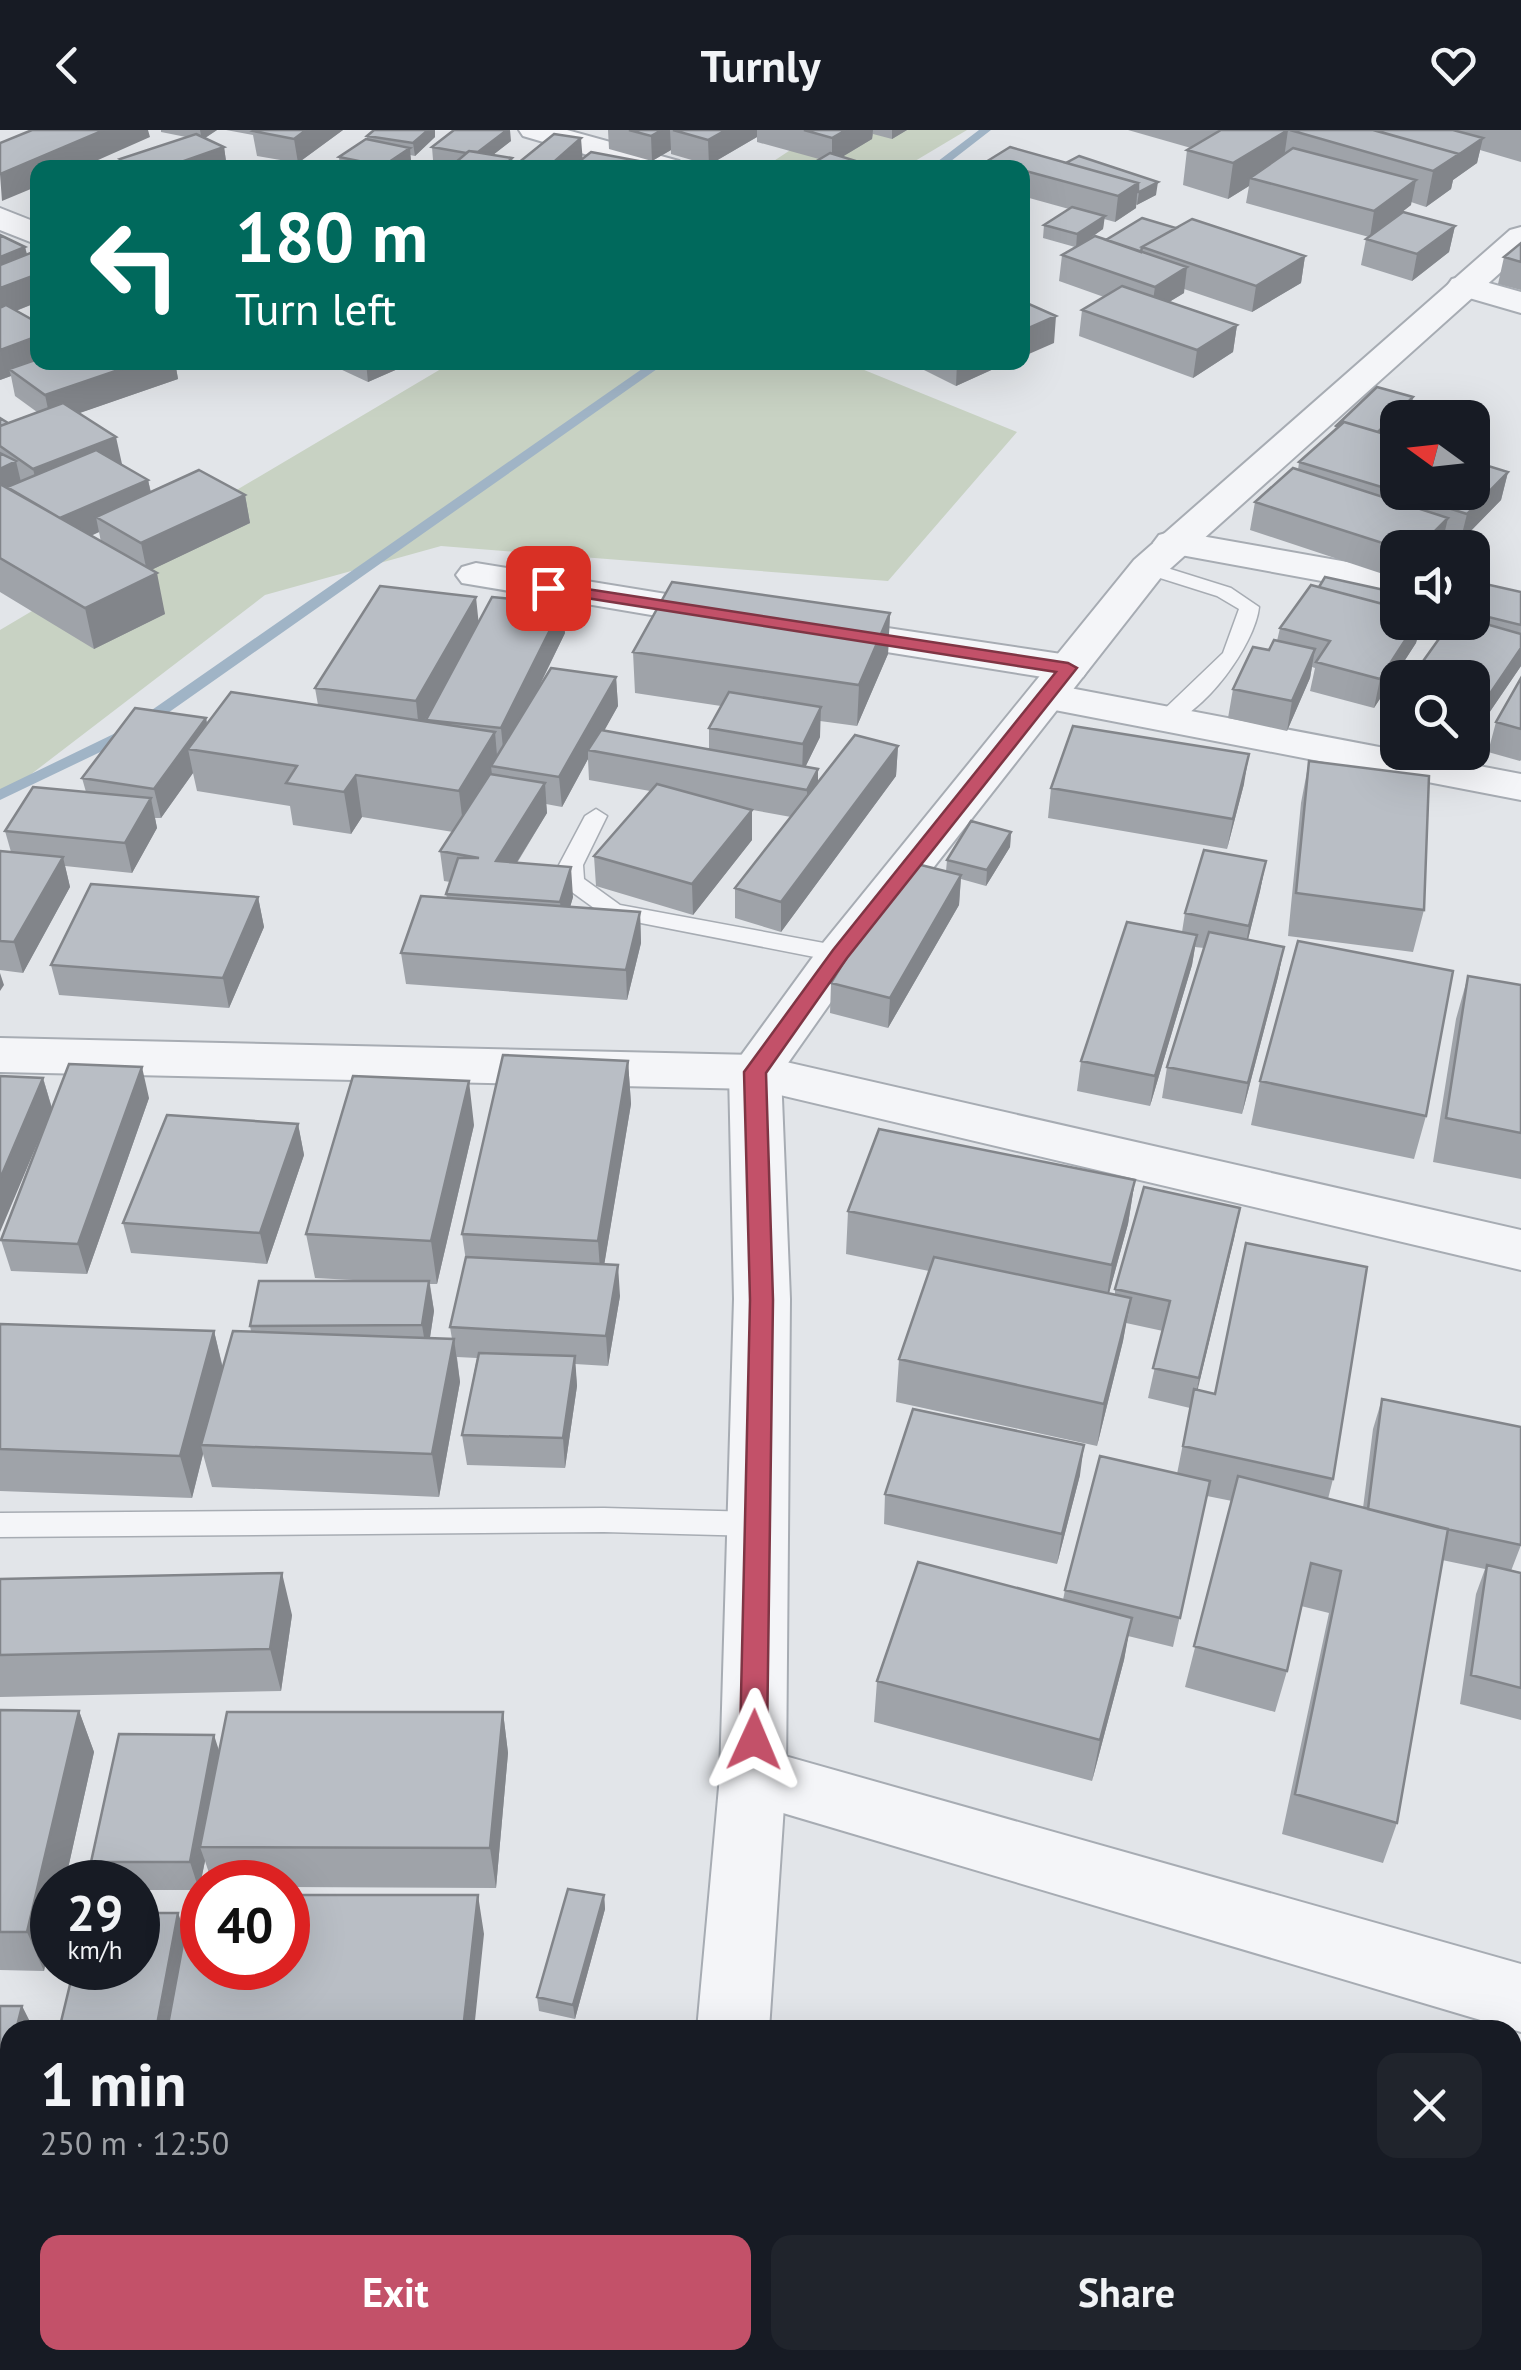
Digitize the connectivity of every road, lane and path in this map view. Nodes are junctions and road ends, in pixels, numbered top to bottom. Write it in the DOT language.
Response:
graph roads {
  1 [pos="534,130"];
  2 [pos="640,160"];
  3 [pos="0,218"];
  4 [pos="30,231"];
  5 [pos="1521,237"];
  6 [pos="1464,286"];
  7 [pos="1521,303"];
  8 [pos="1160,556"];
  9 [pos="476,575"];
  10 [pos="1380,581"];
  11 [pos="1059,683"];
  12 [pos="1165,719"];
  13 [pos="1521,787"];
  14 [pos="596,816"];
  15 [pos="840,954"];
  16 [pos="0,1055"];
  17 [pos="755,1072"];
  18 [pos="1521,1250"];
  19 [pos="756,1524"];
  20 [pos="0,1525"];
  21 [pos="753,1776"];
  22 [pos="1521,1998"];
  23 [pos="734,2020"];
  1 -- 2 [label="street"];
  3 -- 4 [label="street"];
  5 -- 6 [label="street"];
  6 -- 7 [label="street"];
  6 -- 8 [label="street"];
  8 -- 10 [label="street"];
  8 -- 11 [label="street"];
  8 -- 12 [label="lane"];
  9 -- 11 [label="street"];
  11 -- 12 [label="street"];
  11 -- 15 [label="street"];
  12 -- 13 [label="street"];
  14 -- 15 [label="lane"];
  15 -- 17 [label="street"];
  16 -- 17 [label="street"];
  17 -- 18 [label="street"];
  17 -- 19 [label="street"];
  19 -- 20 [label="lane"];
  19 -- 21 [label="street"];
  21 -- 22 [label="street"];
  21 -- 23 [label="street"];
}
